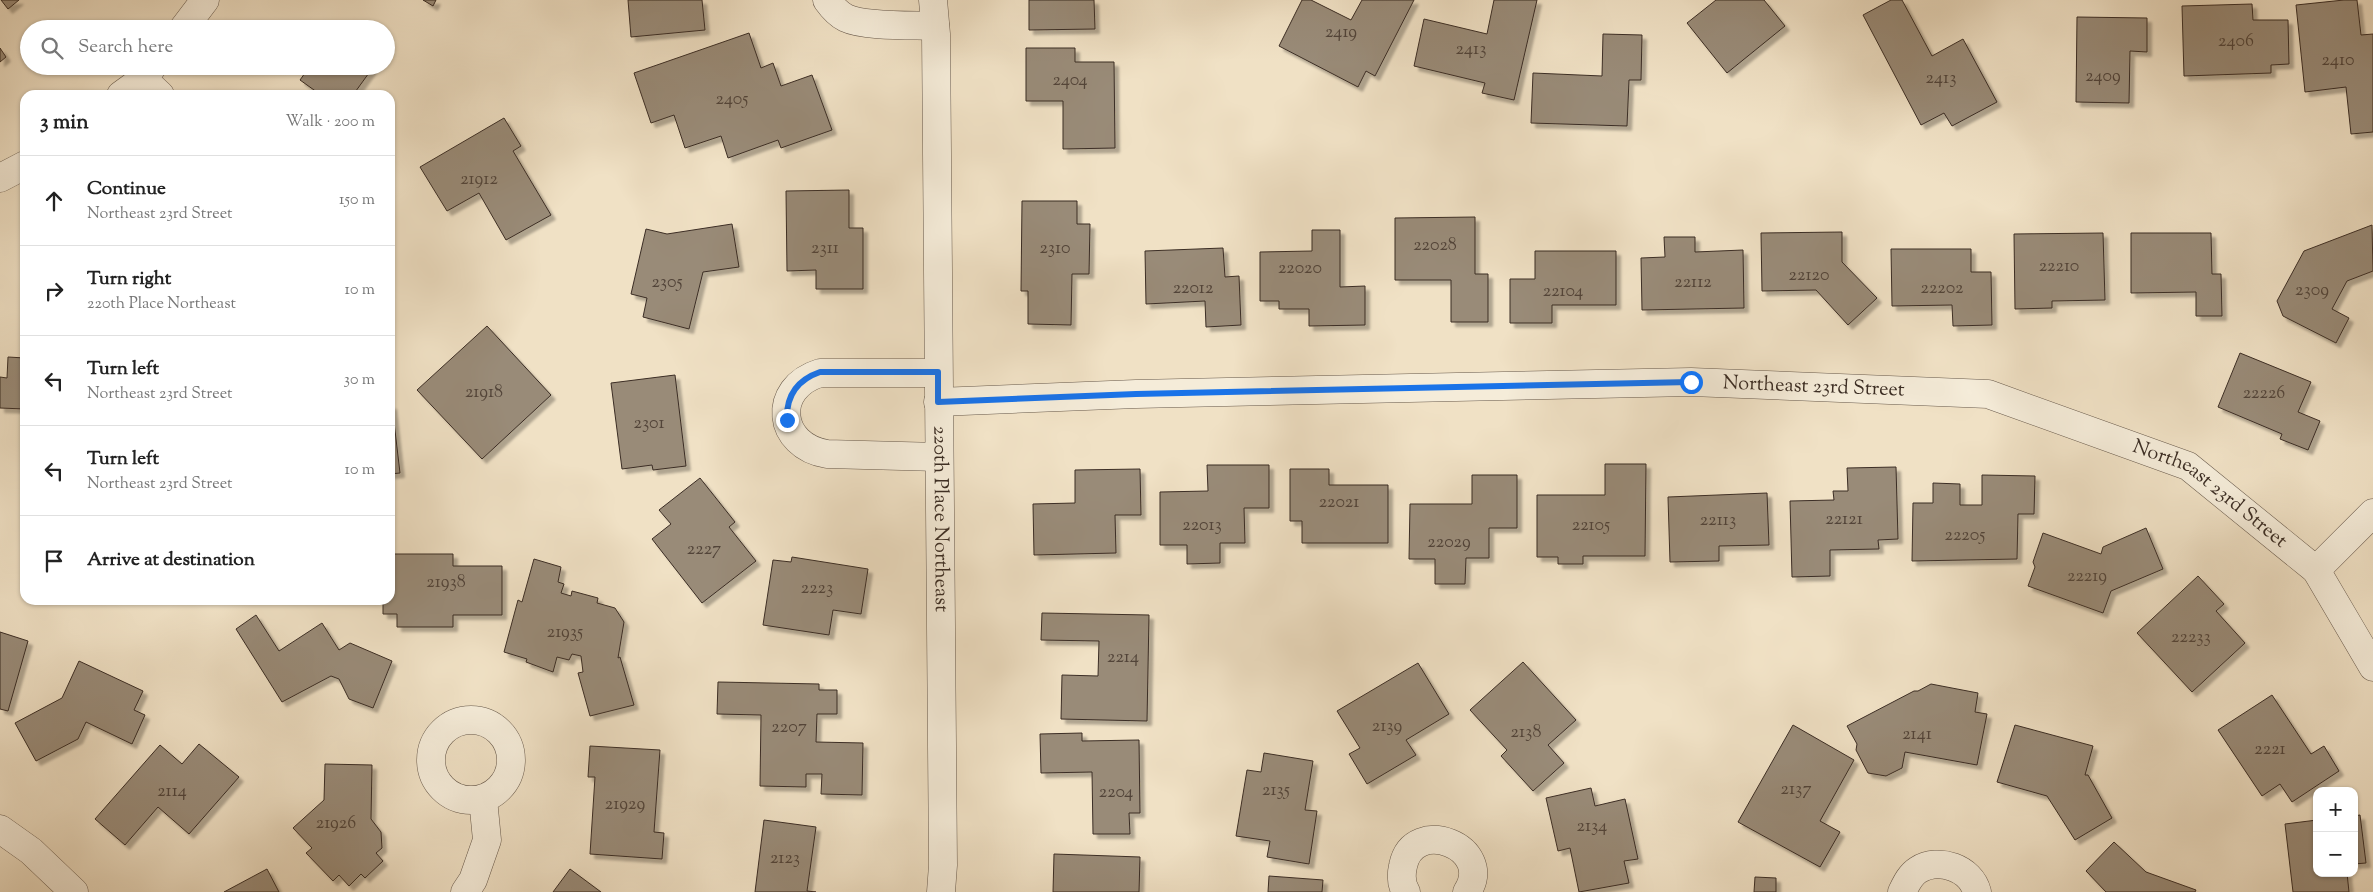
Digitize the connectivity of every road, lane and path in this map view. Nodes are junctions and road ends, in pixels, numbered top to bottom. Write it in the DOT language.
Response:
graph roads {
  1 [pos="205,0"];
  2 [pos="827,0"];
  3 [pos="934,13"];
  4 [pos="190,20"];
  5 [pos="152,80"];
  6 [pos="131,90"];
  7 [pos="20,167"];
  8 [pos="0,178"];
  9 [pos="938,372"];
  10 [pos="938,402"];
  11 [pos="939,456"];
  12 [pos="2373,513"];
  13 [pos="2316,570"];
  14 [pos="2373,668"];
  15 [pos="483,799"];
  16 [pos="0,829"];
  17 [pos="74,892"];
  18 [pos="465,892"];
  19 [pos="941,892"];
  20 [pos="1406,892"];
  21 [pos="1467,892"];
  22 [pos="1902,892"];
  23 [pos="1977,892"];
  1 -- 4 [label="street"];
  2 -- 3 [label="street, 220th Place Northeast"];
  3 -- 9 [label="street, 220th Place Northeast"];
  5 -- 6 [label="street"];
  7 -- 8 [label="street"];
  9 -- 10 [label="street, 220th Place Northeast"];
  9 -- 11 [label="street"];
  10 -- 11 [label="street, 220th Place Northeast"];
  10 -- 13 [label="street, Northeast 23rd Street"];
  11 -- 19 [label="street, 220th Place Northeast"];
  12 -- 13 [label="street"];
  13 -- 14 [label="street, Northeast 23rd Street"];
  15 -- 18 [label="street"];
  16 -- 17 [label="street"];
  20 -- 21 [label="street"];
  22 -- 23 [label="street"];
}
